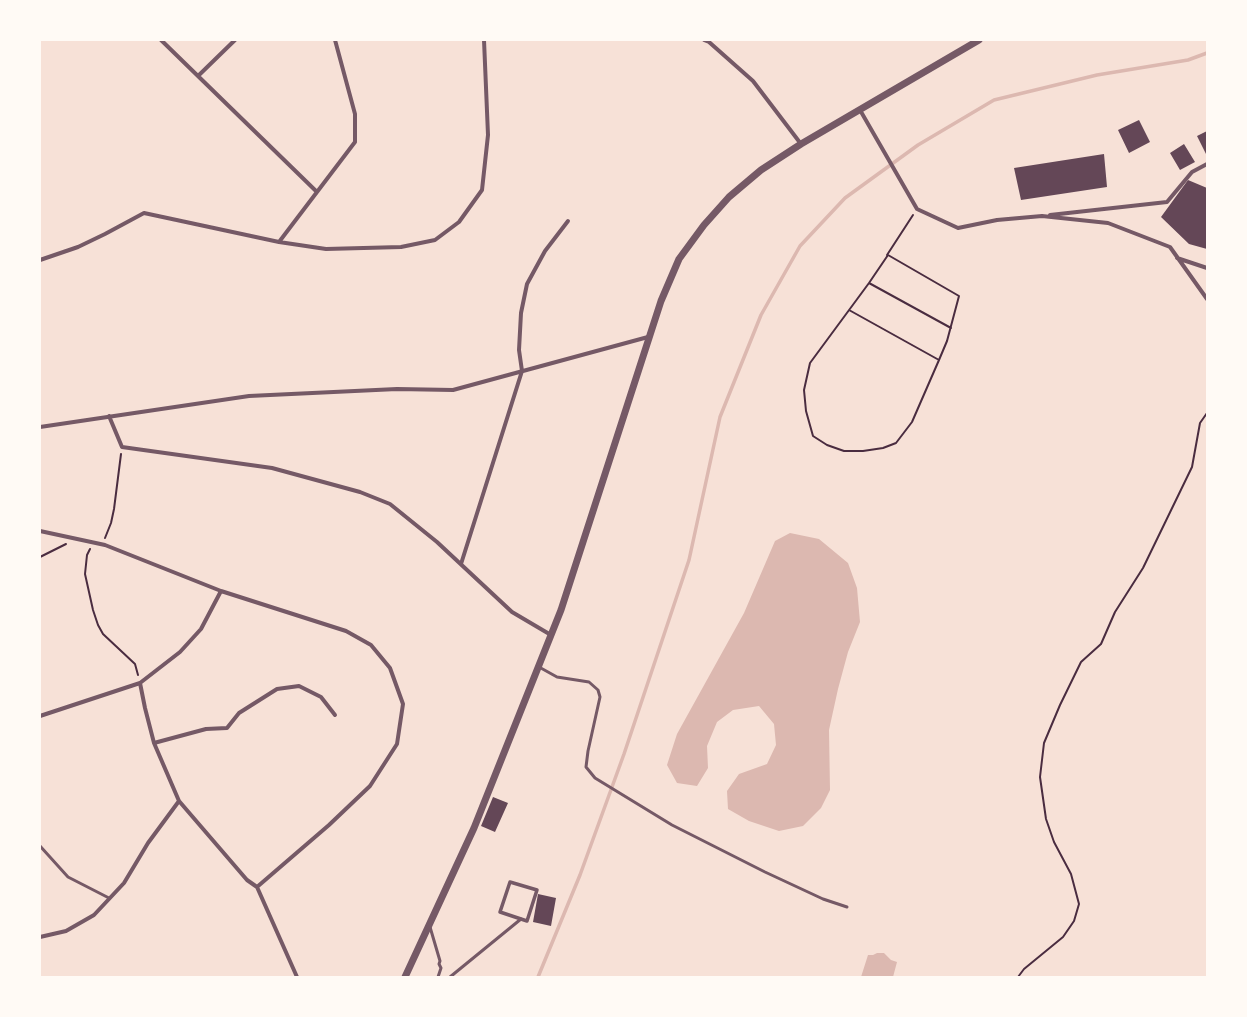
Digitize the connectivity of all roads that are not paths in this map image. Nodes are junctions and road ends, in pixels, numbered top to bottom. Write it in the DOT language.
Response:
graph roads {
  1 [pos="161,40"];
  2 [pos="235,40"];
  3 [pos="335,40"];
  4 [pos="484,40"];
  5 [pos="704,40"];
  6 [pos="979,40"];
  7 [pos="710,41"];
  8 [pos="198,76"];
  9 [pos="860,110"];
  10 [pos="801,144"];
  11 [pos="1207,164"];
  12 [pos="317,192"];
  13 [pos="1042,216"];
  14 [pos="568,221"];
  15 [pos="279,242"];
  16 [pos="1177,258"];
  17 [pos="40,260"];
  18 [pos="1207,268"];
  19 [pos="1207,299"];
  20 [pos="648,337"];
  21 [pos="522,371"];
  22 [pos="110,416"];
  23 [pos="40,427"];
  24 [pos="40,531"];
  25 [pos="461,564"];
  26 [pos="221,591"];
  27 [pos="551,635"];
  28 [pos="538,667"];
  29 [pos="140,683"];
  30 [pos="335,715"];
  31 [pos="40,716"];
  32 [pos="154,742"];
  33 [pos="179,801"];
  34 [pos="40,846"];
  35 [pos="257,887"];
  36 [pos="109,898"];
  37 [pos="847,907"];
  38 [pos="521,919"];
  39 [pos="429,924"];
  40 [pos="40,937"];
  41 [pos="406,974"];
  42 [pos="297,977"];
  43 [pos="413,977"];
  44 [pos="438,977"];
  45 [pos="450,977"];
  1 -- 8 [label="street"];
  2 -- 8 [label="street"];
  3 -- 12 [label="street"];
  4 -- 15 [label="street"];
  5 -- 7 [label="street"];
  6 -- 9 [label="street"];
  7 -- 10 [label="street"];
  8 -- 12 [label="street"];
  9 -- 10 [label="street"];
  9 -- 13 [label="street"];
  10 -- 20 [label="street"];
  11 -- 13 [label="street"];
  12 -- 15 [label="street"];
  13 -- 16 [label="street"];
  14 -- 21 [label="street"];
  15 -- 17 [label="street"];
  16 -- 18 [label="street"];
  16 -- 19 [label="street"];
  20 -- 21 [label="street"];
  20 -- 27 [label="street"];
  21 -- 22 [label="street"];
  21 -- 25 [label="street"];
  22 -- 23 [label="street"];
  22 -- 25 [label="street"];
  24 -- 26 [label="street"];
  25 -- 27 [label="street"];
  26 -- 29 [label="street"];
  26 -- 35 [label="street"];
  27 -- 28 [label="street"];
  28 -- 37 [label="lane"];
  28 -- 39 [label="street"];
  29 -- 31 [label="street"];
  29 -- 32 [label="street"];
  30 -- 32 [label="street"];
  32 -- 33 [label="street"];
  33 -- 35 [label="street"];
  33 -- 36 [label="street"];
  34 -- 36 [label="lane"];
  35 -- 42 [label="street"];
  36 -- 40 [label="street"];
  38 -- 38 [label="street"];
  38 -- 45 [label="lane"];
  39 -- 41 [label="street"];
  39 -- 44 [label="lane"];
  41 -- 43 [label="street"];
}
